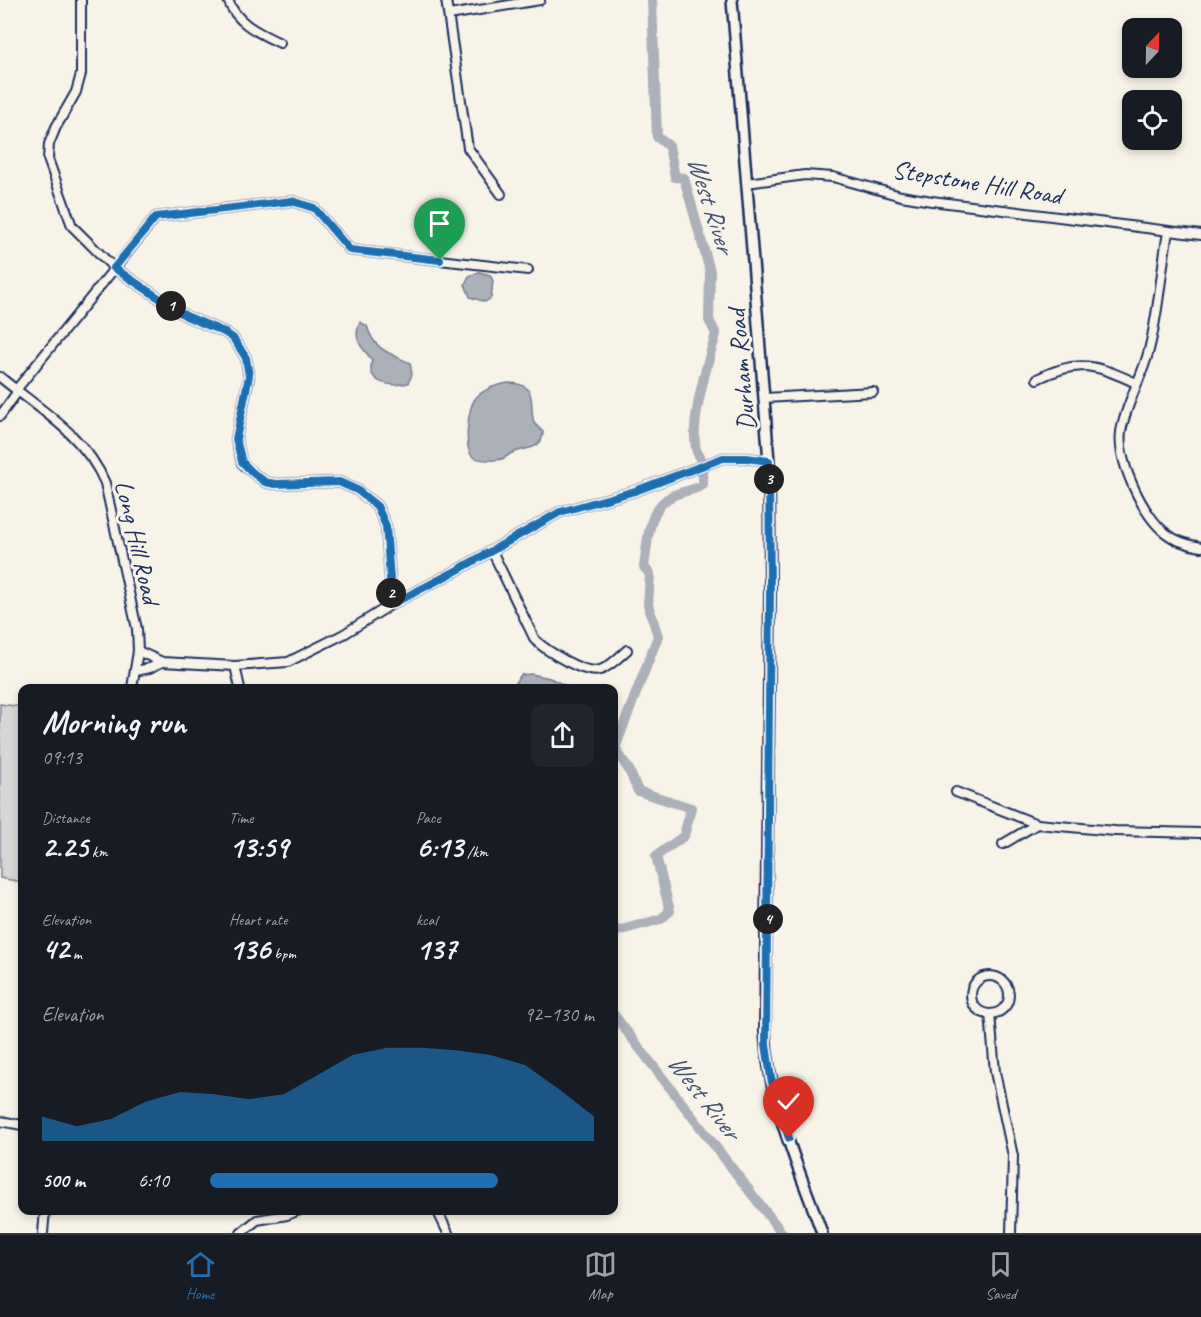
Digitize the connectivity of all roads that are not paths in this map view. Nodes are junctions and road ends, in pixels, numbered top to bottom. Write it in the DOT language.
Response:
graph roads {
  1 [pos="81,0"];
  2 [pos="228,0"];
  3 [pos="446,0"];
  4 [pos="540,0"];
  5 [pos="732,0"];
  6 [pos="449,15"];
  7 [pos="280,43"];
  8 [pos="747,183"];
  9 [pos="501,194"];
  10 [pos="1168,232"];
  11 [pos="1201,235"];
  12 [pos="114,268"];
  13 [pos="528,270"];
  14 [pos="0,377"];
  15 [pos="1037,379"];
  16 [pos="1136,383"];
  17 [pos="17,391"];
  18 [pos="873,392"];
  19 [pos="765,398"];
  20 [pos="0,416"];
  21 [pos="769,461"];
  22 [pos="1201,547"];
  23 [pos="492,550"];
  24 [pos="392,604"];
  25 [pos="138,651"];
  26 [pos="627,651"];
  27 [pos="162,662"];
  28 [pos="235,666"];
  29 [pos="136,672"];
  30 [pos="133,684"];
  31 [pos="239,684"];
  32 [pos="956,792"];
  33 [pos="1037,824"];
  34 [pos="1201,833"];
  35 [pos="1003,844"];
  36 [pos="990,1014"];
  37 [pos="0,1121"];
  38 [pos="18,1124"];
  39 [pos="45,1215"];
  40 [pos="286,1215"];
  41 [pos="439,1215"];
  42 [pos="44,1233"];
  43 [pos="241,1233"];
  44 [pos="447,1233"];
  45 [pos="822,1233"];
  46 [pos="1011,1233"];
  1 -- 12 [label="street"];
  2 -- 7 [label="street"];
  3 -- 6 [label="street"];
  4 -- 6 [label="street"];
  5 -- 8 [label="main road, Durham Road"];
  6 -- 9 [label="street"];
  8 -- 10 [label="street, Stepstone Hill Road"];
  8 -- 19 [label="main road, Durham Road"];
  10 -- 11 [label="street, Stepstone Hill Road"];
  10 -- 16 [label="street"];
  12 -- 13 [label="street"];
  12 -- 17 [label="street"];
  12 -- 24 [label="street"];
  14 -- 17 [label="street, Long Hill Road"];
  15 -- 16 [label="street"];
  16 -- 22 [label="street"];
  17 -- 20 [label="street"];
  17 -- 25 [label="street, Long Hill Road"];
  18 -- 19 [label="street"];
  19 -- 21 [label="main road, Durham Road"];
  21 -- 23 [label="street"];
  21 -- 45 [label="main road, Durham Road"];
  23 -- 24 [label="street"];
  23 -- 26 [label="street"];
  24 -- 28 [label="street"];
  25 -- 27 [label="street"];
  25 -- 29 [label="street, Long Hill Road"];
  27 -- 28 [label="street"];
  27 -- 29 [label="street"];
  28 -- 31 [label="street"];
  29 -- 30 [label="street, Long Hill Road"];
  32 -- 33 [label="street"];
  33 -- 34 [label="street"];
  33 -- 35 [label="street"];
  36 -- 36 [label="street"];
  36 -- 46 [label="street"];
  37 -- 38 [label="street"];
  39 -- 42 [label="street"];
  40 -- 43 [label="street"];
  41 -- 44 [label="street"];
}
